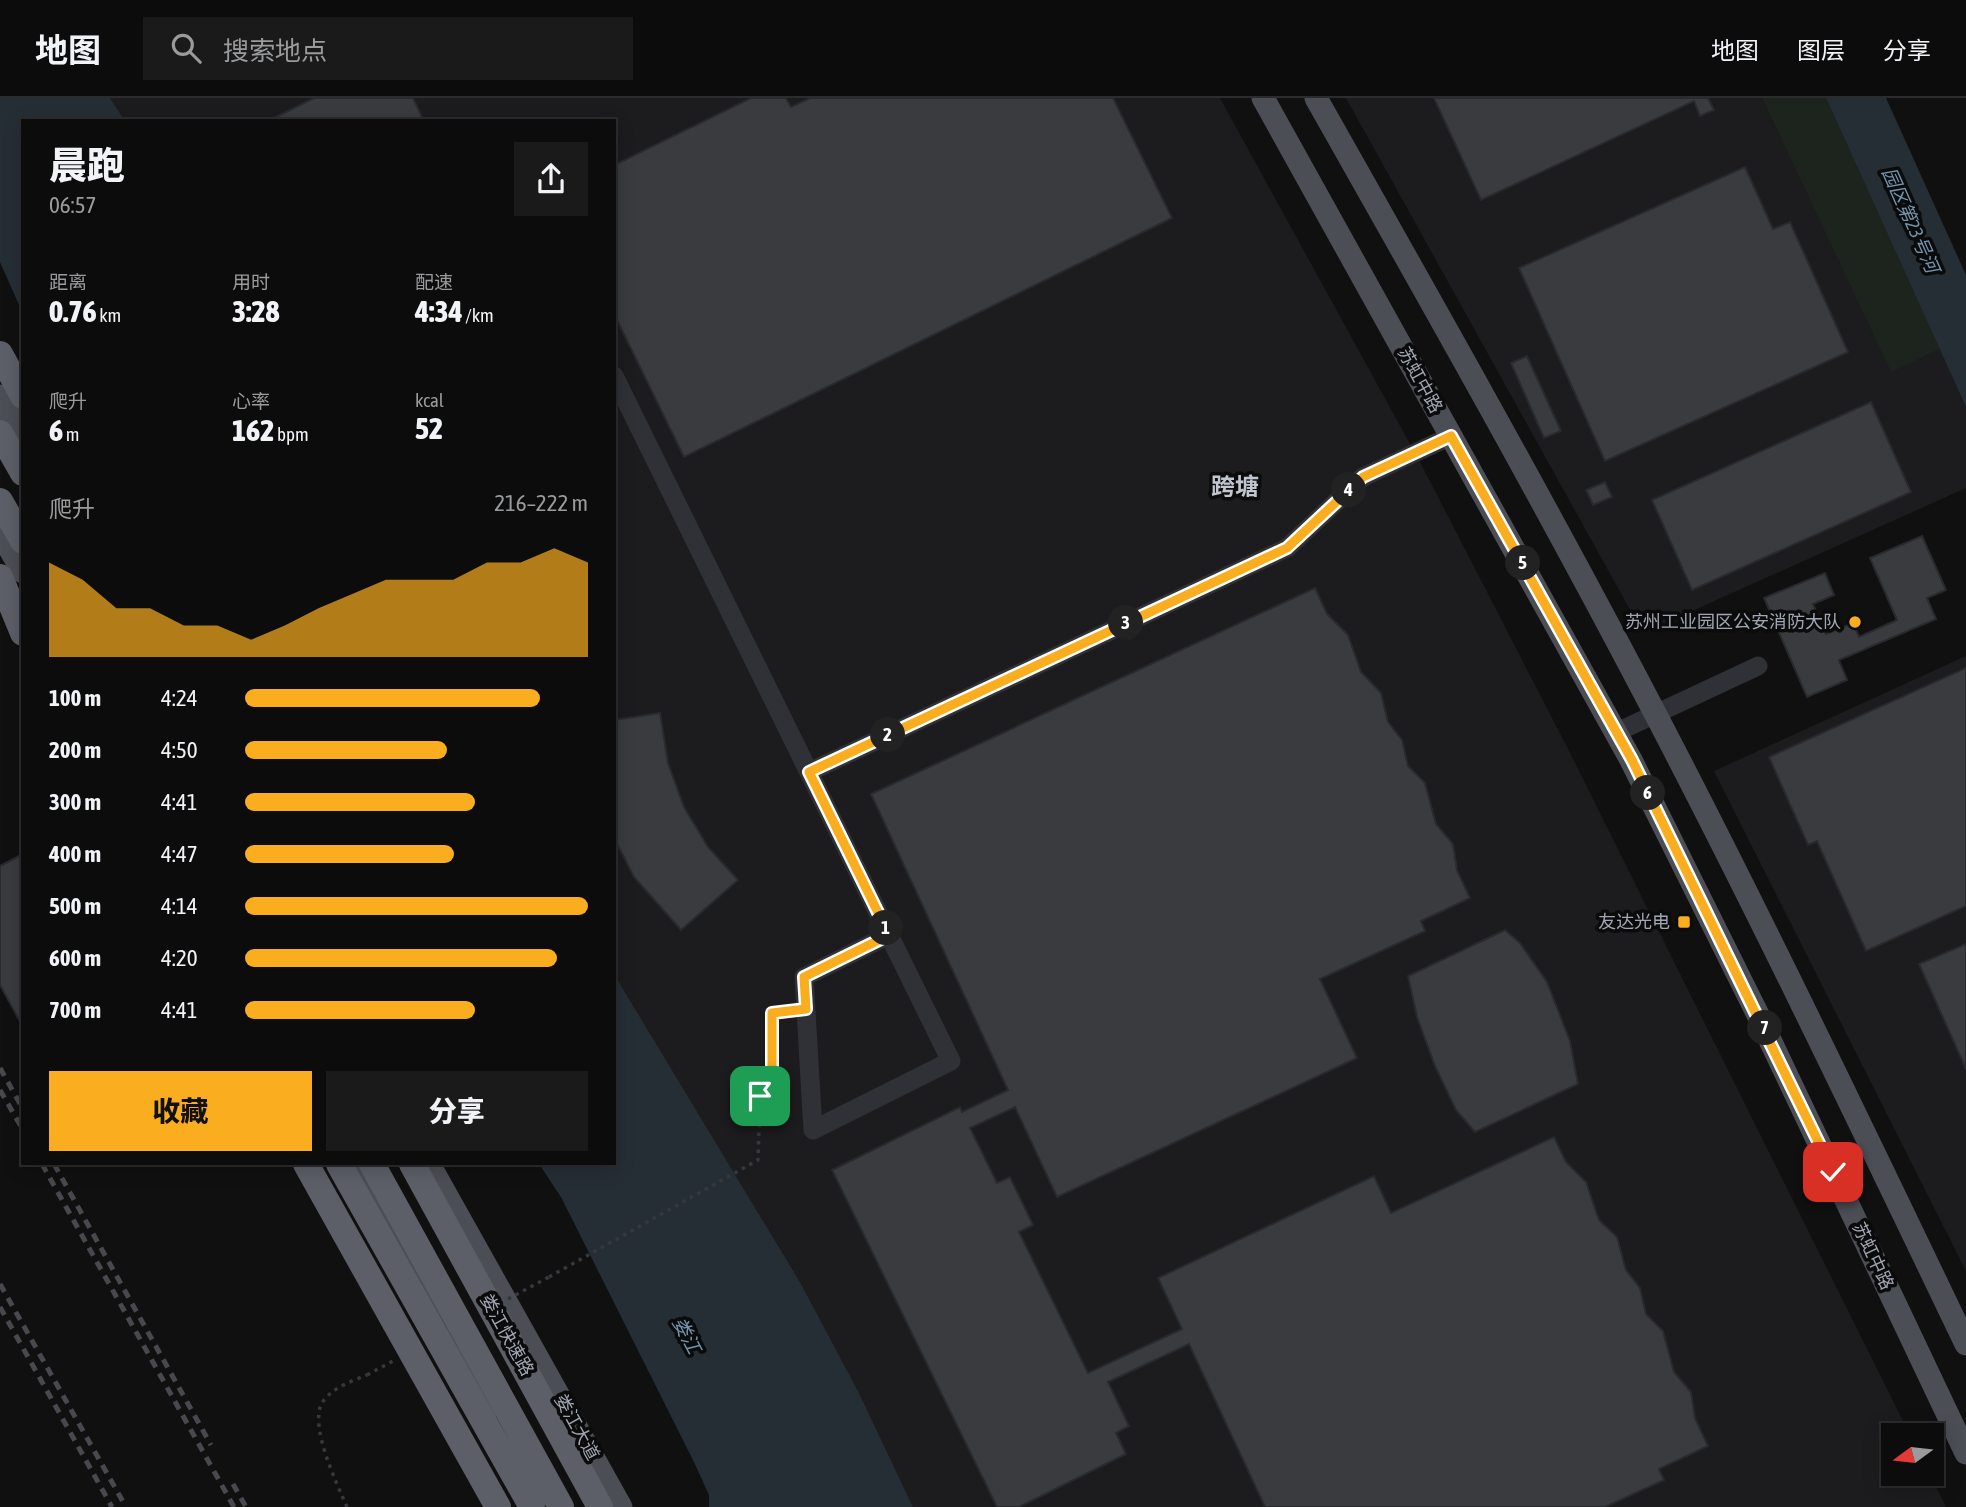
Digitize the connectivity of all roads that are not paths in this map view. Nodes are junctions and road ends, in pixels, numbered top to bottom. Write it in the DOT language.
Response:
graph roads {
  1 [pos="1263,98"];
  2 [pos="1316,98"];
  3 [pos="0,354"];
  4 [pos="616,380"];
  5 [pos="21,392"];
  6 [pos="0,396"];
  7 [pos="0,433"];
  8 [pos="21,433"];
  9 [pos="1451,436"];
  10 [pos="21,470"];
  11 [pos="0,501"];
  12 [pos="0,532"];
  13 [pos="21,538"];
  14 [pos="21,569"];
  15 [pos="0,577"];
  16 [pos="21,628"];
  17 [pos="1758,666"];
  18 [pos="1656,715"];
  19 [pos="1617,732"];
  20 [pos="809,772"];
  21 [pos="889,935"];
  22 [pos="307,1165"];
  23 [pos="340,1165"];
  24 [pos="356,1165"];
  25 [pos="374,1165"];
  26 [pos="413,1165"];
  27 [pos="430,1165"];
  28 [pos="1966,1344"];
  29 [pos="1966,1453"];
  30 [pos="498,1507"];
  31 [pos="531,1507"];
  32 [pos="544,1507"];
  33 [pos="561,1507"];
  34 [pos="600,1507"];
  35 [pos="621,1507"];
  1 -- 9 [label="main road, 苏虹中路"];
  2 -- 18 [label="main road"];
  3 -- 5 [label="highway"];
  4 -- 20 [label="lane"];
  6 -- 8 [label="main road"];
  7 -- 10 [label="highway"];
  9 -- 19 [label="main road, 苏虹中路"];
  9 -- 20 [label="lane"];
  11 -- 13 [label="highway"];
  12 -- 14 [label="main road"];
  15 -- 16 [label="highway"];
  17 -- 18 [label="lane"];
  18 -- 19 [label="lane"];
  18 -- 28 [label="main road"];
  19 -- 29 [label="main road, 苏虹中路"];
  20 -- 21 [label="lane"];
  21 -- 21 [label="lane"];
  22 -- 30 [label="highway, bridge"];
  23 -- 31 [label="highway, bridge"];
  24 -- 32 [label="main road"];
  25 -- 33 [label="highway, 娄江快速路, bridge"];
  26 -- 34 [label="highway, 娄江快速路, bridge"];
  27 -- 35 [label="main road, 娄江大道"];
}
